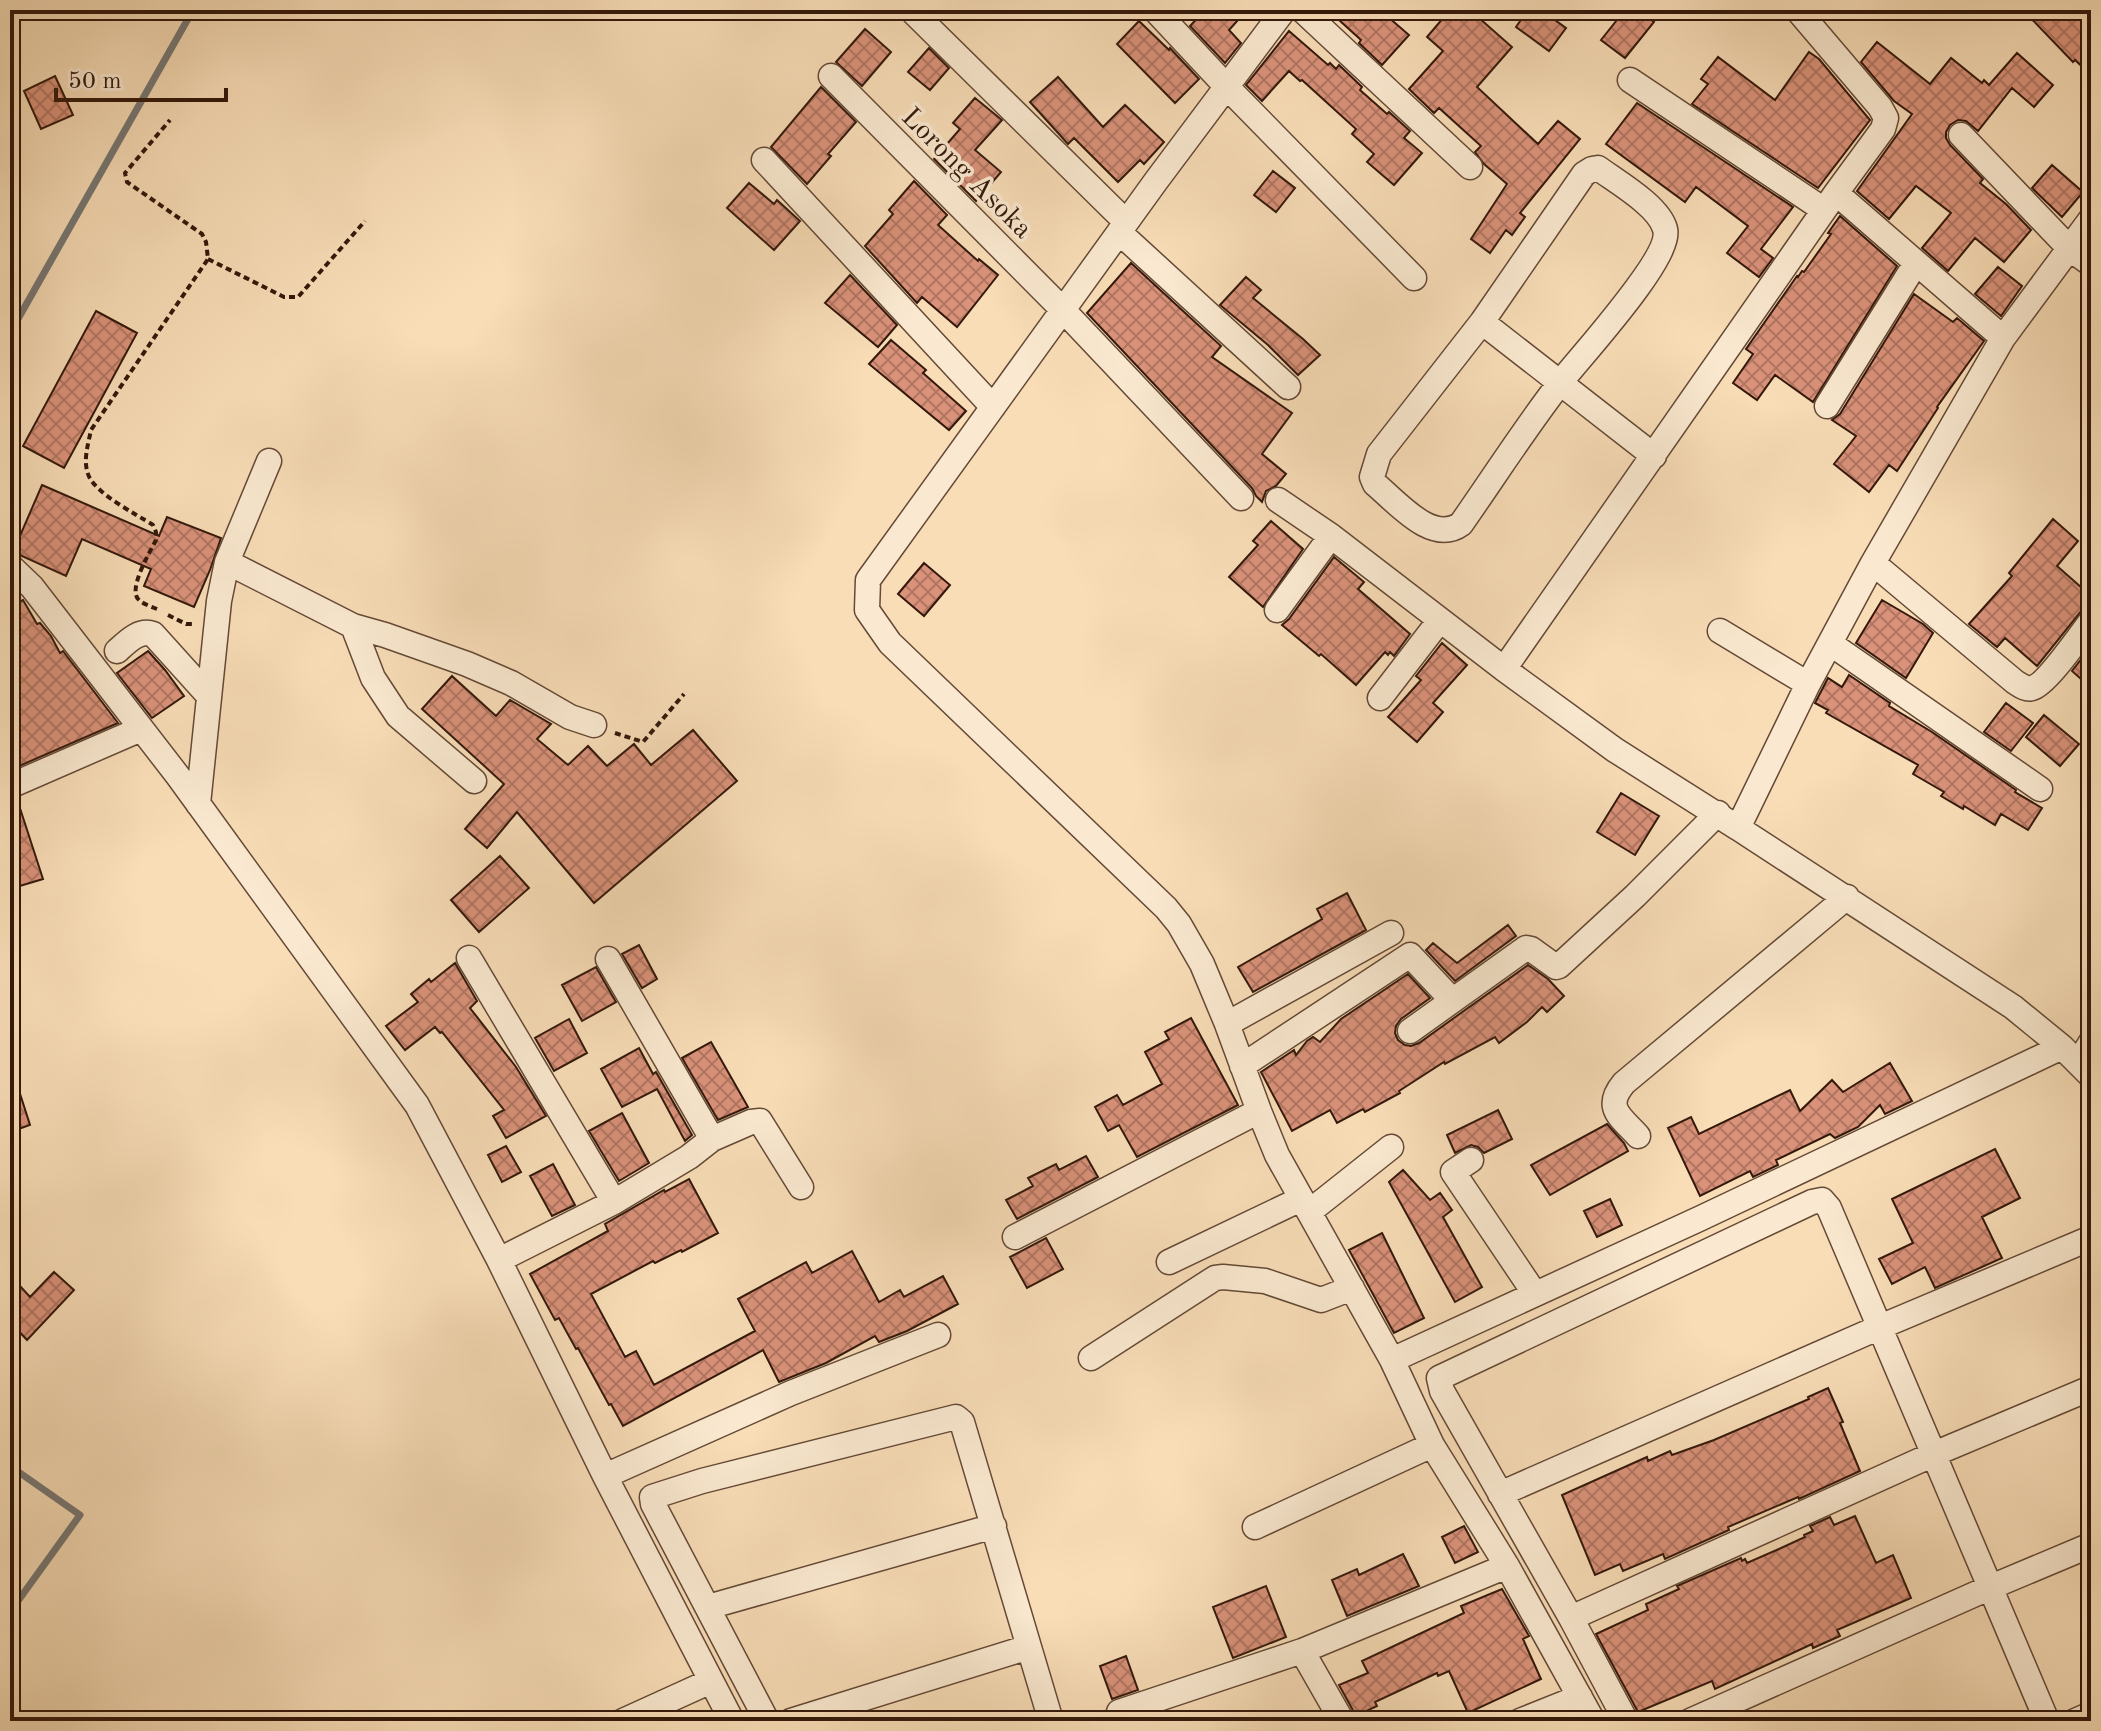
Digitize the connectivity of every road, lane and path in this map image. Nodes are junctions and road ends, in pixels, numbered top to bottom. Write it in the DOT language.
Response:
graph roads {
  1 [pos="1155,10"];
  2 [pos="1284,10"];
  3 [pos="1302,10"];
  4 [pos="914,13"];
  5 [pos="1800,13"];
  6 [pos="831,76"];
  7 [pos="1630,80"];
  8 [pos="1226,86"];
  9 [pos="170,120"];
  10 [pos="1961,135"];
  11 [pos="764,160"];
  12 [pos="1470,167"];
  13 [pos="1830,202"];
  14 [pos="2091,219"];
  15 [pos="365,221"];
  16 [pos="1122,227"];
  17 [pos="2070,249"];
  18 [pos="208,259"];
  19 [pos="1916,263"];
  20 [pos="2091,264"];
  21 [pos="1414,278"];
  22 [pos="1063,310"];
  23 [pos="1482,322"];
  24 [pos="2003,338"];
  25 [pos="1559,384"];
  26 [pos="1288,387"];
  27 [pos="1827,406"];
  28 [pos="993,407"];
  29 [pos="1654,456"];
  30 [pos="269,461"];
  31 [pos="1241,498"];
  32 [pos="1278,500"];
  33 [pos="1331,536"];
  34 [pos="227,562"];
  35 [pos="1873,563"];
  36 [pos="10,566"];
  37 [pos="1277,610"];
  38 [pos="1440,620"];
  39 [pos="2091,621"];
  40 [pos="216,625"];
  41 [pos="353,626"];
  42 [pos="1720,631"];
  43 [pos="1831,644"];
  44 [pos="117,651"];
  45 [pos="1504,669"];
  46 [pos="1808,684"];
  47 [pos="684,694"];
  48 [pos="208,695"];
  49 [pos="1380,698"];
  50 [pos="594,725"];
  51 [pos="141,729"];
  52 [pos="474,781"];
  53 [pos="10,786"];
  54 [pos="2040,789"];
  55 [pos="198,804"];
  56 [pos="1718,813"];
  57 [pos="1738,828"];
  58 [pos="1847,897"];
  59 [pos="1391,933"];
  60 [pos="469,958"];
  61 [pos="608,959"];
  62 [pos="1452,1000"];
  63 [pos="1227,1024"];
  64 [pos="1410,1031"];
  65 [pos="2091,1042"];
  66 [pos="2077,1062"];
  67 [pos="1242,1066"];
  68 [pos="1259,1111"];
  69 [pos="1638,1136"];
  70 [pos="712,1139"];
  71 [pos="1391,1147"];
  72 [pos="1471,1160"];
  73 [pos="801,1187"];
  74 [pos="614,1202"];
  75 [pos="1305,1205"];
  76 [pos="1015,1237"];
  77 [pos="2091,1238"];
  78 [pos="499,1260"];
  79 [pos="1169,1262"];
  80 [pos="1352,1288"];
  81 [pos="1535,1294"];
  82 [pos="1880,1327"];
  83 [pos="938,1335"];
  84 [pos="1091,1358"];
  85 [pos="1392,1360"];
  86 [pos="2091,1388"];
  87 [pos="1432,1445"];
  88 [pos="1934,1454"];
  89 [pos="605,1476"];
  90 [pos="1500,1494"];
  91 [pos="994,1526"];
  92 [pos="1255,1527"];
  93 [pos="2091,1545"];
  94 [pos="1507,1566"];
  95 [pos="1991,1587"];
  96 [pos="708,1607"];
  97 [pos="1571,1618"];
  98 [pos="1029,1647"];
  99 [pos="1302,1651"];
  100 [pos="711,1681"];
  101 [pos="1580,1697"];
  102 [pos="1119,1712"];
  103 [pos="2091,1714"];
  104 [pos="623,1721"];
  105 [pos="732,1721"];
  106 [pos="767,1721"];
  107 [pos="791,1721"];
  108 [pos="1051,1721"];
  109 [pos="1342,1721"];
  110 [pos="1520,1721"];
  111 [pos="1593,1721"];
  112 [pos="1626,1721"];
  113 [pos="1690,1721"];
  114 [pos="2047,1721"];
  115 [pos="2075,1721"];
  1 -- 8 [label="street"];
  2 -- 8 [label="street"];
  3 -- 12 [label="street"];
  4 -- 16 [label="street"];
  5 -- 13 [label="street"];
  6 -- 22 [label="street, Lorong Asoka"];
  7 -- 13 [label="street"];
  8 -- 16 [label="street"];
  8 -- 21 [label="street"];
  9 -- 18 [label="path"];
  10 -- 17 [label="street"];
  11 -- 28 [label="street"];
  13 -- 19 [label="street"];
  13 -- 29 [label="street"];
  14 -- 17 [label="street"];
  15 -- 18 [label="path"];
  16 -- 22 [label="street"];
  16 -- 26 [label="street"];
  17 -- 20 [label="street"];
  17 -- 24 [label="street"];
  18 -- 40 [label="path"];
  19 -- 24 [label="street"];
  19 -- 27 [label="street"];
  22 -- 28 [label="street"];
  22 -- 31 [label="street, Lorong Asoka"];
  23 -- 25 [label="street"];
  23 -- 25 [label="street"];
  23 -- 25 [label="street"];
  24 -- 35 [label="street"];
  25 -- 29 [label="street"];
  28 -- 63 [label="street"];
  29 -- 45 [label="street"];
  30 -- 34 [label="street"];
  32 -- 33 [label="street"];
  33 -- 37 [label="street"];
  33 -- 38 [label="street"];
  34 -- 40 [label="street"];
  34 -- 41 [label="street"];
  35 -- 39 [label="street"];
  35 -- 43 [label="street"];
  36 -- 51 [label="street"];
  38 -- 45 [label="street"];
  38 -- 49 [label="street"];
  40 -- 48 [label="street"];
  41 -- 50 [label="street"];
  41 -- 52 [label="street"];
  42 -- 46 [label="street"];
  43 -- 46 [label="street"];
  43 -- 54 [label="street"];
  44 -- 48 [label="street"];
  45 -- 56 [label="street"];
  46 -- 57 [label="street"];
  47 -- 50 [label="path"];
  48 -- 55 [label="street"];
  51 -- 53 [label="street"];
  51 -- 55 [label="street"];
  55 -- 78 [label="street"];
  56 -- 57 [label="street"];
  56 -- 62 [label="street"];
  57 -- 58 [label="street"];
  58 -- 66 [label="street"];
  58 -- 69 [label="street"];
  59 -- 63 [label="street"];
  60 -- 74 [label="street"];
  61 -- 70 [label="street"];
  62 -- 64 [label="street"];
  62 -- 67 [label="street"];
  63 -- 67 [label="street"];
  65 -- 66 [label="street"];
  66 -- 81 [label="street"];
  67 -- 68 [label="street"];
  68 -- 75 [label="street"];
  68 -- 76 [label="street"];
  70 -- 73 [label="street"];
  70 -- 74 [label="street"];
  71 -- 75 [label="street"];
  72 -- 81 [label="street"];
  74 -- 78 [label="street"];
  75 -- 79 [label="street"];
  75 -- 80 [label="street"];
  77 -- 82 [label="street"];
  78 -- 89 [label="street"];
  80 -- 84 [label="street"];
  80 -- 85 [label="street"];
  81 -- 85 [label="street"];
  82 -- 88 [label="street"];
  82 -- 90 [label="street"];
  82 -- 90 [label="street"];
  83 -- 89 [label="street"];
  85 -- 87 [label="street"];
  86 -- 88 [label="street"];
  87 -- 92 [label="street"];
  87 -- 94 [label="street"];
  88 -- 95 [label="street"];
  88 -- 97 [label="street"];
  89 -- 100 [label="street"];
  90 -- 97 [label="street"];
  91 -- 96 [label="street"];
  91 -- 96 [label="street"];
  91 -- 98 [label="street"];
  93 -- 95 [label="street"];
  94 -- 99 [label="street"];
  94 -- 101 [label="street"];
  95 -- 113 [label="street"];
  95 -- 114 [label="street"];
  96 -- 106 [label="street"];
  97 -- 112 [label="street"];
  98 -- 107 [label="street"];
  98 -- 108 [label="street"];
  99 -- 102 [label="street"];
  99 -- 109 [label="street"];
  100 -- 104 [label="street"];
  100 -- 105 [label="street"];
  101 -- 110 [label="street"];
  101 -- 111 [label="street"];
  103 -- 115 [label="street"];
}
